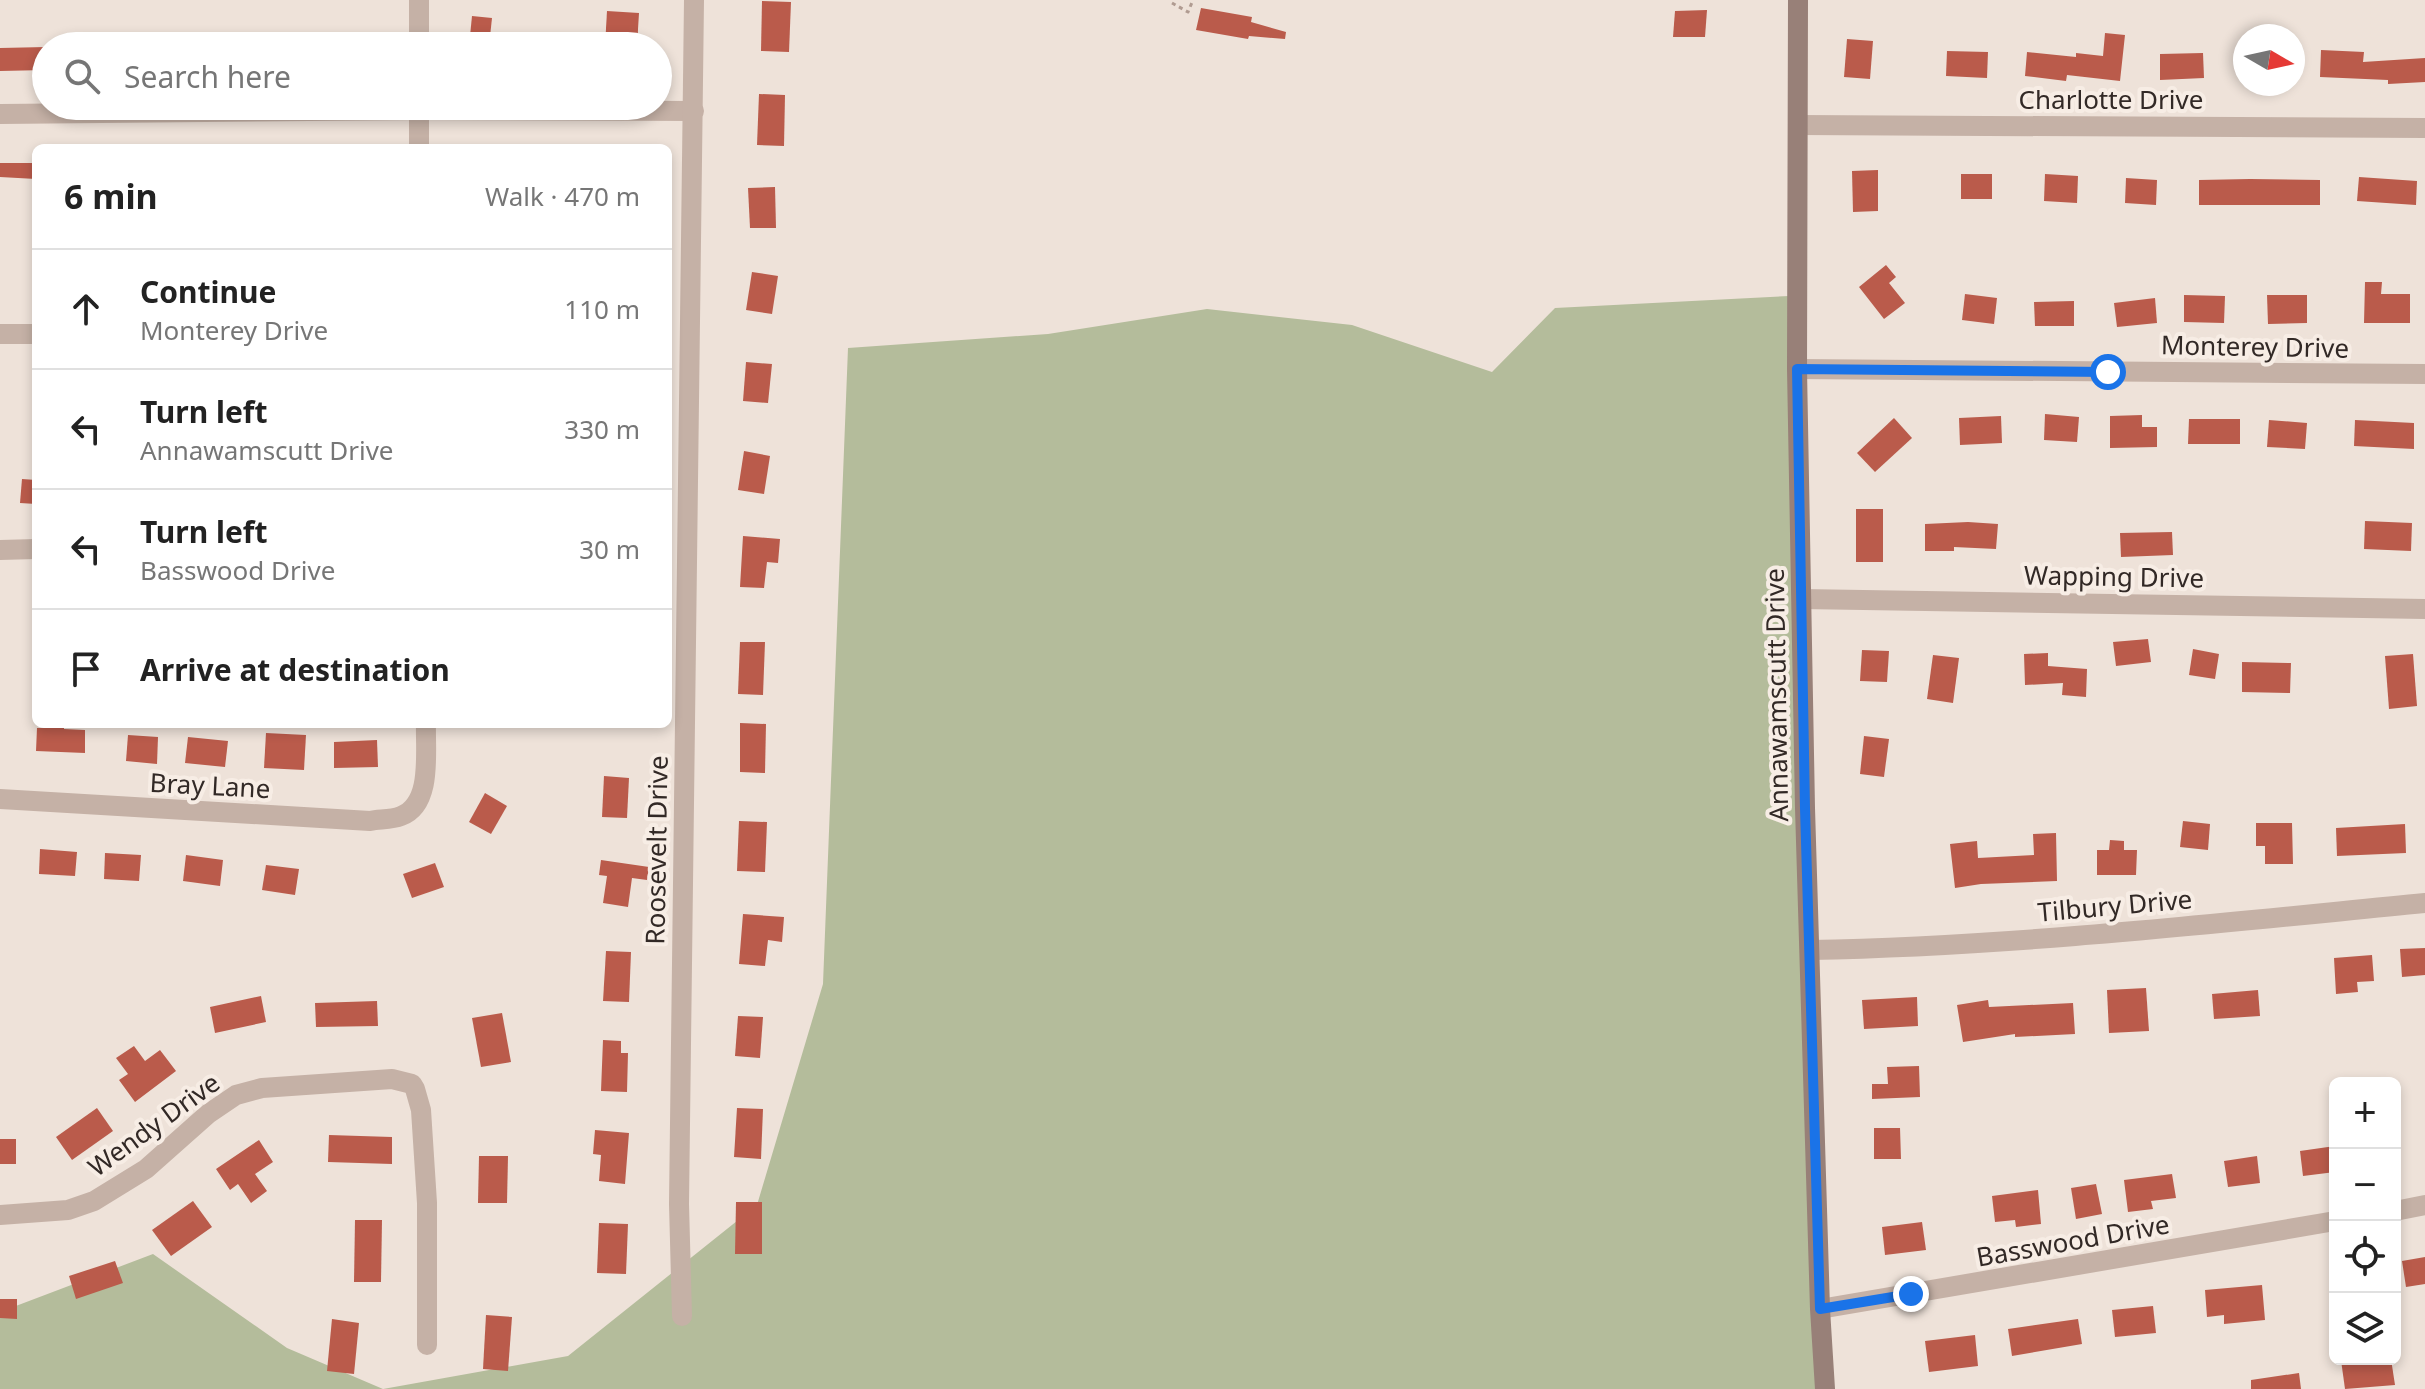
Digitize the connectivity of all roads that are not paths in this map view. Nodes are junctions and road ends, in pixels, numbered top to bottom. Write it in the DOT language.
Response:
graph roads {
  1 [pos="419,0"];
  2 [pos="694,0"];
  3 [pos="1798,0"];
  4 [pos="419,32"];
  5 [pos="672,111"];
  6 [pos="694,111"];
  7 [pos="0,114"];
  8 [pos="32,114"];
  9 [pos="419,120"];
  10 [pos="1798,125"];
  11 [pos="2425,128"];
  12 [pos="419,144"];
  13 [pos="0,334"];
  14 [pos="32,334"];
  15 [pos="1797,369"];
  16 [pos="2425,374"];
  17 [pos="32,549"];
  18 [pos="0,550"];
  19 [pos="1801,599"];
  20 [pos="2425,609"];
  21 [pos="426,728"];
  22 [pos="0,799"];
  23 [pos="2425,903"];
  24 [pos="1810,950"];
  25 [pos="2425,1205"];
  26 [pos="2401,1210"];
  27 [pos="0,1215"];
  28 [pos="2329,1222"];
  29 [pos="1820,1309"];
  30 [pos="682,1316"];
  31 [pos="427,1345"];
  32 [pos="1825,1389"];
  1 -- 4 [label="street"];
  2 -- 6 [label="street, Roosevelt Drive"];
  3 -- 10 [label="street, Annawamscutt Drive"];
  5 -- 6 [label="street"];
  6 -- 30 [label="street, Roosevelt Drive"];
  7 -- 8 [label="street"];
  9 -- 12 [label="street"];
  10 -- 11 [label="street, Charlotte Drive"];
  10 -- 15 [label="street, Annawamscutt Drive"];
  13 -- 14 [label="street"];
  15 -- 16 [label="street, Monterey Drive"];
  15 -- 19 [label="street, Annawamscutt Drive"];
  17 -- 18 [label="street"];
  19 -- 20 [label="street, Wapping Drive"];
  19 -- 24 [label="street, Annawamscutt Drive"];
  21 -- 22 [label="street, Bray Lane"];
  23 -- 24 [label="street, Tilbury Drive"];
  24 -- 29 [label="street, Annawamscutt Drive"];
  25 -- 26 [label="street"];
  27 -- 31 [label="street, Wendy Drive"];
  28 -- 29 [label="street, Basswood Drive"];
  29 -- 32 [label="street, Annawamscutt Drive"];
}
